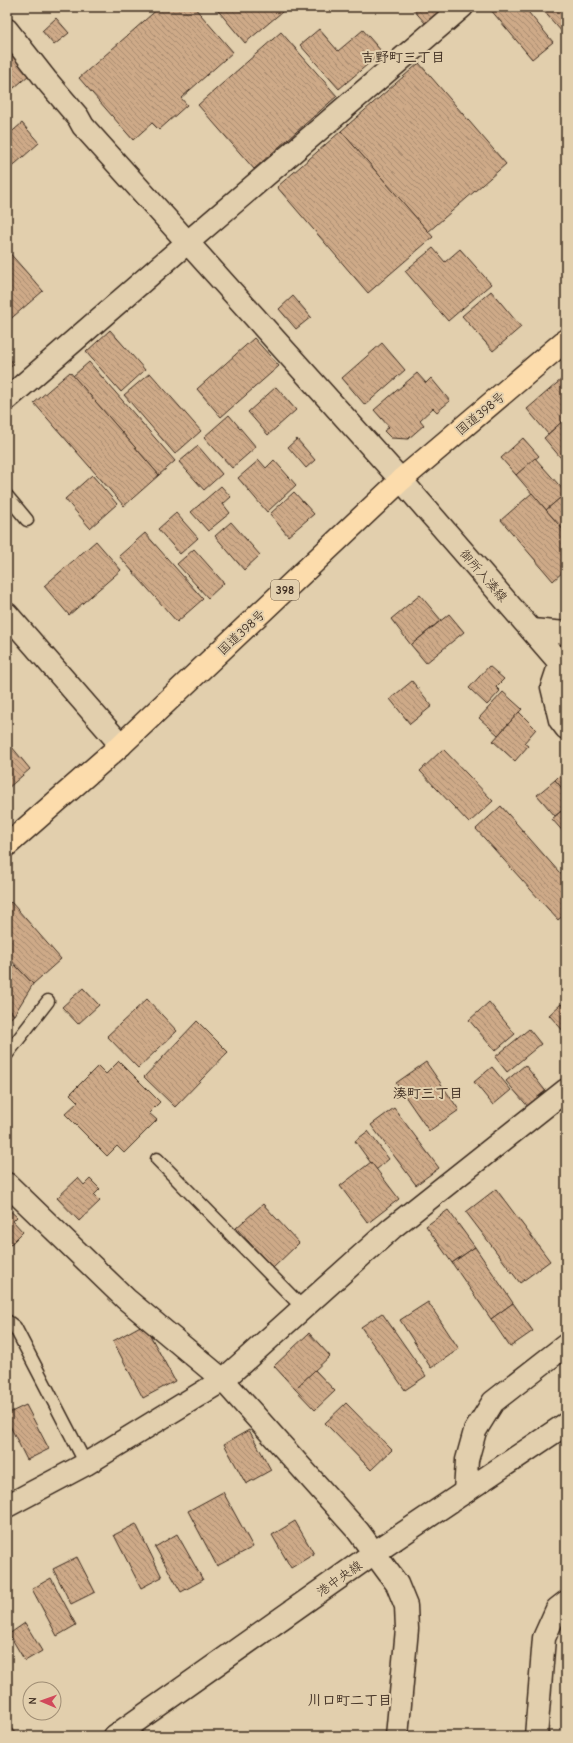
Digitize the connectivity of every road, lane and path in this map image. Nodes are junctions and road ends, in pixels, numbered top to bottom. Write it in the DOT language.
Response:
graph roads {
  1 [pos="462,7"];
  2 [pos="7,30"];
  3 [pos="188,242"];
  4 [pos="566,340"];
  5 [pos="7,399"];
  6 [pos="401,480"];
  7 [pos="7,496"];
  8 [pos="27,520"];
  9 [pos="7,614"];
  10 [pos="532,630"];
  11 [pos="566,633"];
  12 [pos="563,667"];
  13 [pos="566,728"];
  14 [pos="120,745"];
  15 [pos="7,845"];
  16 [pos="48,1001"];
  17 [pos="7,1054"];
  18 [pos="566,1090"];
  19 [pos="157,1159"];
  20 [pos="7,1184"];
  21 [pos="303,1308"];
  22 [pos="7,1321"];
  23 [pos="566,1345"];
  24 [pos="223,1380"];
  25 [pos="566,1424"];
  26 [pos="86,1464"];
  27 [pos="465,1492"];
  28 [pos="7,1506"];
  29 [pos="374,1553"];
  30 [pos="566,1602"];
  31 [pos="115,1736"];
  32 [pos="397,1736"];
  33 [pos="536,1736"];
  1 -- 3 [label="street"];
  2 -- 3 [label="street, 御所入湊線"];
  3 -- 5 [label="street"];
  3 -- 6 [label="street, 御所入湊線"];
  4 -- 6 [label="highway, 国道398号 / 398"];
  6 -- 10 [label="street, 御所入湊線"];
  6 -- 14 [label="highway, 国道398号 / 398"];
  7 -- 8 [label="lane"];
  9 -- 14 [label="street"];
  10 -- 11 [label="street"];
  10 -- 12 [label="street, 御所入湊線"];
  12 -- 13 [label="street"];
  14 -- 15 [label="highway, 国道398号 / 398"];
  16 -- 17 [label="lane"];
  18 -- 21 [label="street"];
  19 -- 21 [label="lane"];
  20 -- 24 [label="street"];
  21 -- 24 [label="street"];
  22 -- 26 [label="lane"];
  23 -- 27 [label="street"];
  24 -- 26 [label="street"];
  24 -- 29 [label="street"];
  25 -- 27 [label="street, 港中央線"];
  26 -- 28 [label="street"];
  27 -- 29 [label="street, 港中央線"];
  29 -- 31 [label="street, 港中央線"];
  29 -- 32 [label="street"];
  30 -- 33 [label="street"];
}
